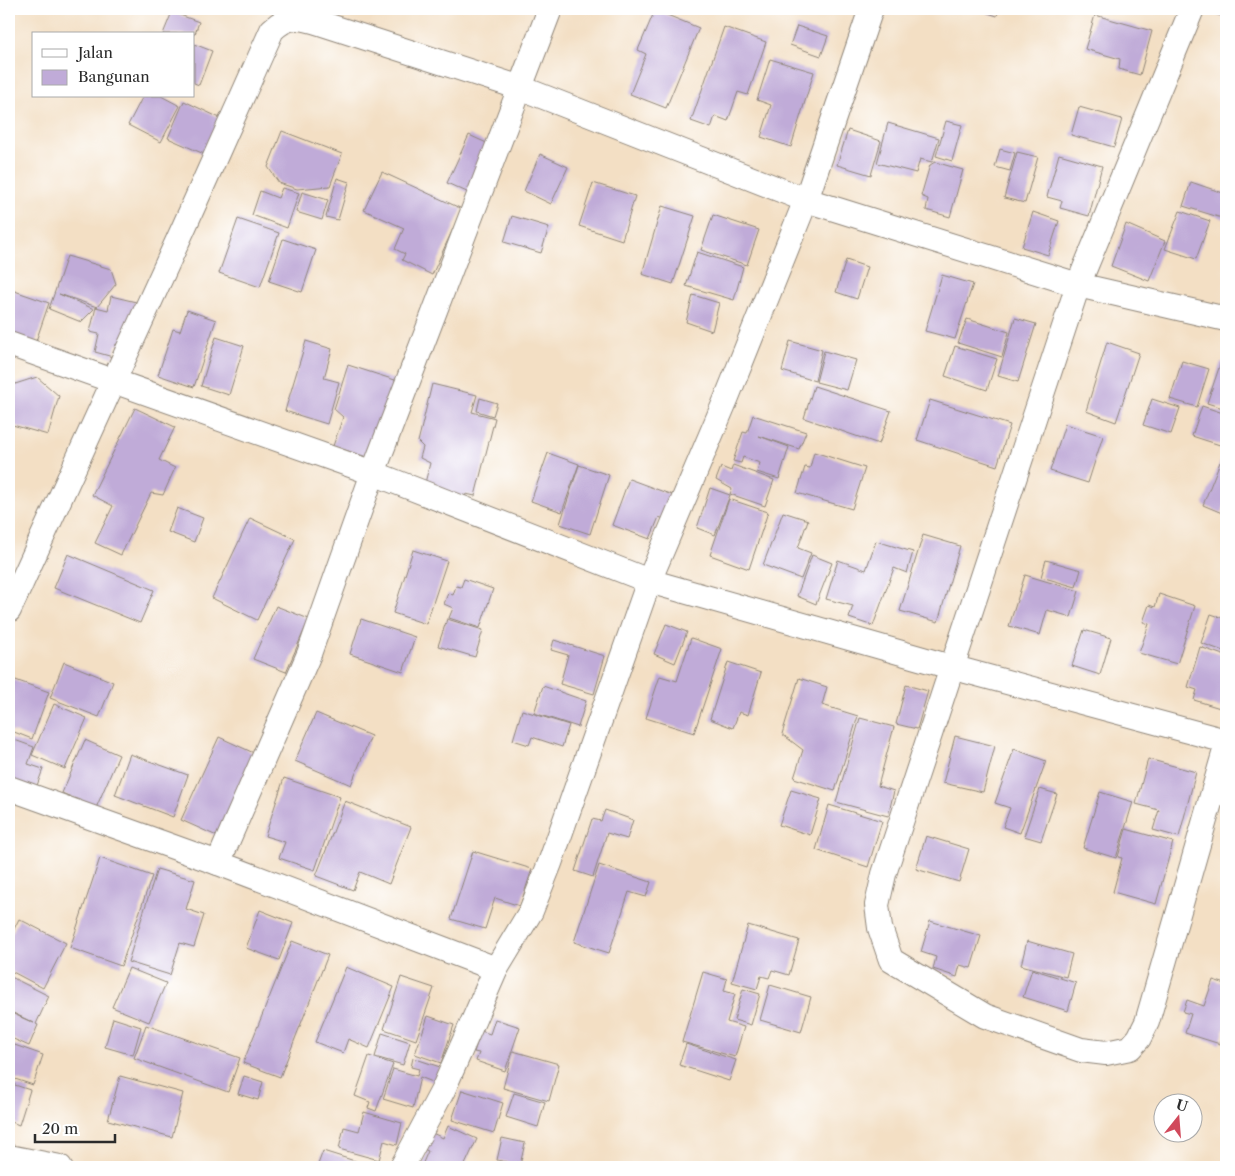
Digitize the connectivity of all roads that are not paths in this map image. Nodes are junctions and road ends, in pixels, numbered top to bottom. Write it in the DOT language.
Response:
graph roads {
  1 [pos="550,9"];
  2 [pos="871,9"];
  3 [pos="1192,9"];
  4 [pos="521,88"];
  5 [pos="806,200"];
  6 [pos="1078,285"];
  7 [pos="1226,319"];
  8 [pos="9,344"];
  9 [pos="115,380"];
  10 [pos="373,473"];
  11 [pos="649,580"];
  12 [pos="9,610"];
  13 [pos="951,667"];
  14 [pos="1226,741"];
  15 [pos="1226,747"];
  16 [pos="9,788"];
  17 [pos="218,863"];
  18 [pos="496,969"];
  19 [pos="9,1157"];
  20 [pos="60,1167"];
  21 [pos="402,1167"];
  1 -- 4 [label="street"];
  2 -- 5 [label="street"];
  3 -- 6 [label="street"];
  4 -- 5 [label="street"];
  4 -- 9 [label="street"];
  4 -- 10 [label="street"];
  5 -- 6 [label="street"];
  5 -- 11 [label="street"];
  6 -- 7 [label="street"];
  6 -- 13 [label="street"];
  8 -- 9 [label="street"];
  9 -- 10 [label="street"];
  9 -- 12 [label="street"];
  10 -- 11 [label="street"];
  10 -- 17 [label="street"];
  11 -- 13 [label="street"];
  11 -- 18 [label="street"];
  13 -- 14 [label="street"];
  13 -- 15 [label="street"];
  16 -- 17 [label="street"];
  17 -- 18 [label="street"];
  18 -- 21 [label="street"];
  19 -- 20 [label="street"];
}
